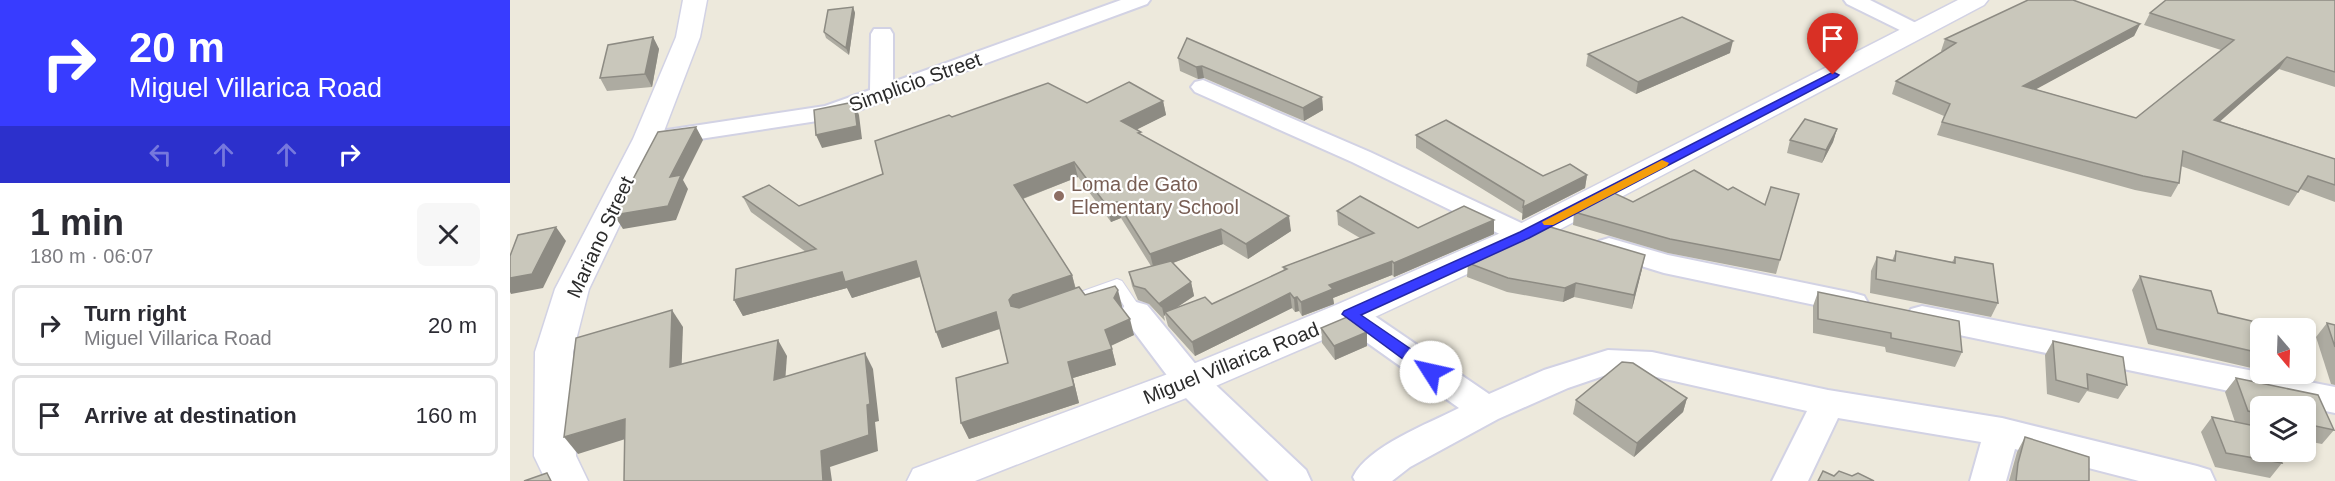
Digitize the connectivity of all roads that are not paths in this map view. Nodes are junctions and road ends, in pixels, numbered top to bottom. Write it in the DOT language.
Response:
graph roads {
  1 [pos="694,0"];
  2 [pos="1140,0"];
  3 [pos="1854,0"];
  4 [pos="1976,0"];
  5 [pos="1917,32"];
  6 [pos="882,34"];
  7 [pos="1203,87"];
  8 [pos="882,93"];
  9 [pos="647,139"];
  10 [pos="1532,231"];
  11 [pos="1055,306"];
  12 [pos="1136,313"];
  13 [pos="1349,314"];
  14 [pos="1190,381"];
  15 [pos="2335,400"];
  16 [pos="1827,403"];
  17 [pos="1486,410"];
  18 [pos="2002,432"];
  19 [pos="2189,480"];
  20 [pos="567,481"];
  21 [pos="928,481"];
  22 [pos="1293,481"];
  23 [pos="1373,481"];
  24 [pos="1790,481"];
  25 [pos="1988,481"];
  1 -- 9 [label="main road, Mariano Street"];
  2 -- 8 [label="street, Simplicio Street"];
  3 -- 5 [label="street"];
  4 -- 5 [label="main road, Miguel Villarica Road"];
  5 -- 10 [label="main road, Miguel Villarica Road"];
  6 -- 8 [label="street"];
  7 -- 10 [label="street"];
  8 -- 9 [label="street, Simplicio Street"];
  9 -- 20 [label="main road, Mariano Street"];
  10 -- 13 [label="main road, Miguel Villarica Road"];
  10 -- 15 [label="street"];
  11 -- 12 [label="lane"];
  12 -- 14 [label="street"];
  13 -- 14 [label="main road, Miguel Villarica Road"];
  13 -- 17 [label="street"];
  14 -- 21 [label="main road, Miguel Villarica Road"];
  14 -- 22 [label="street"];
  16 -- 17 [label="street"];
  16 -- 18 [label="street"];
  16 -- 24 [label="street"];
  17 -- 23 [label="street"];
  18 -- 19 [label="street"];
  18 -- 25 [label="street"];
}
